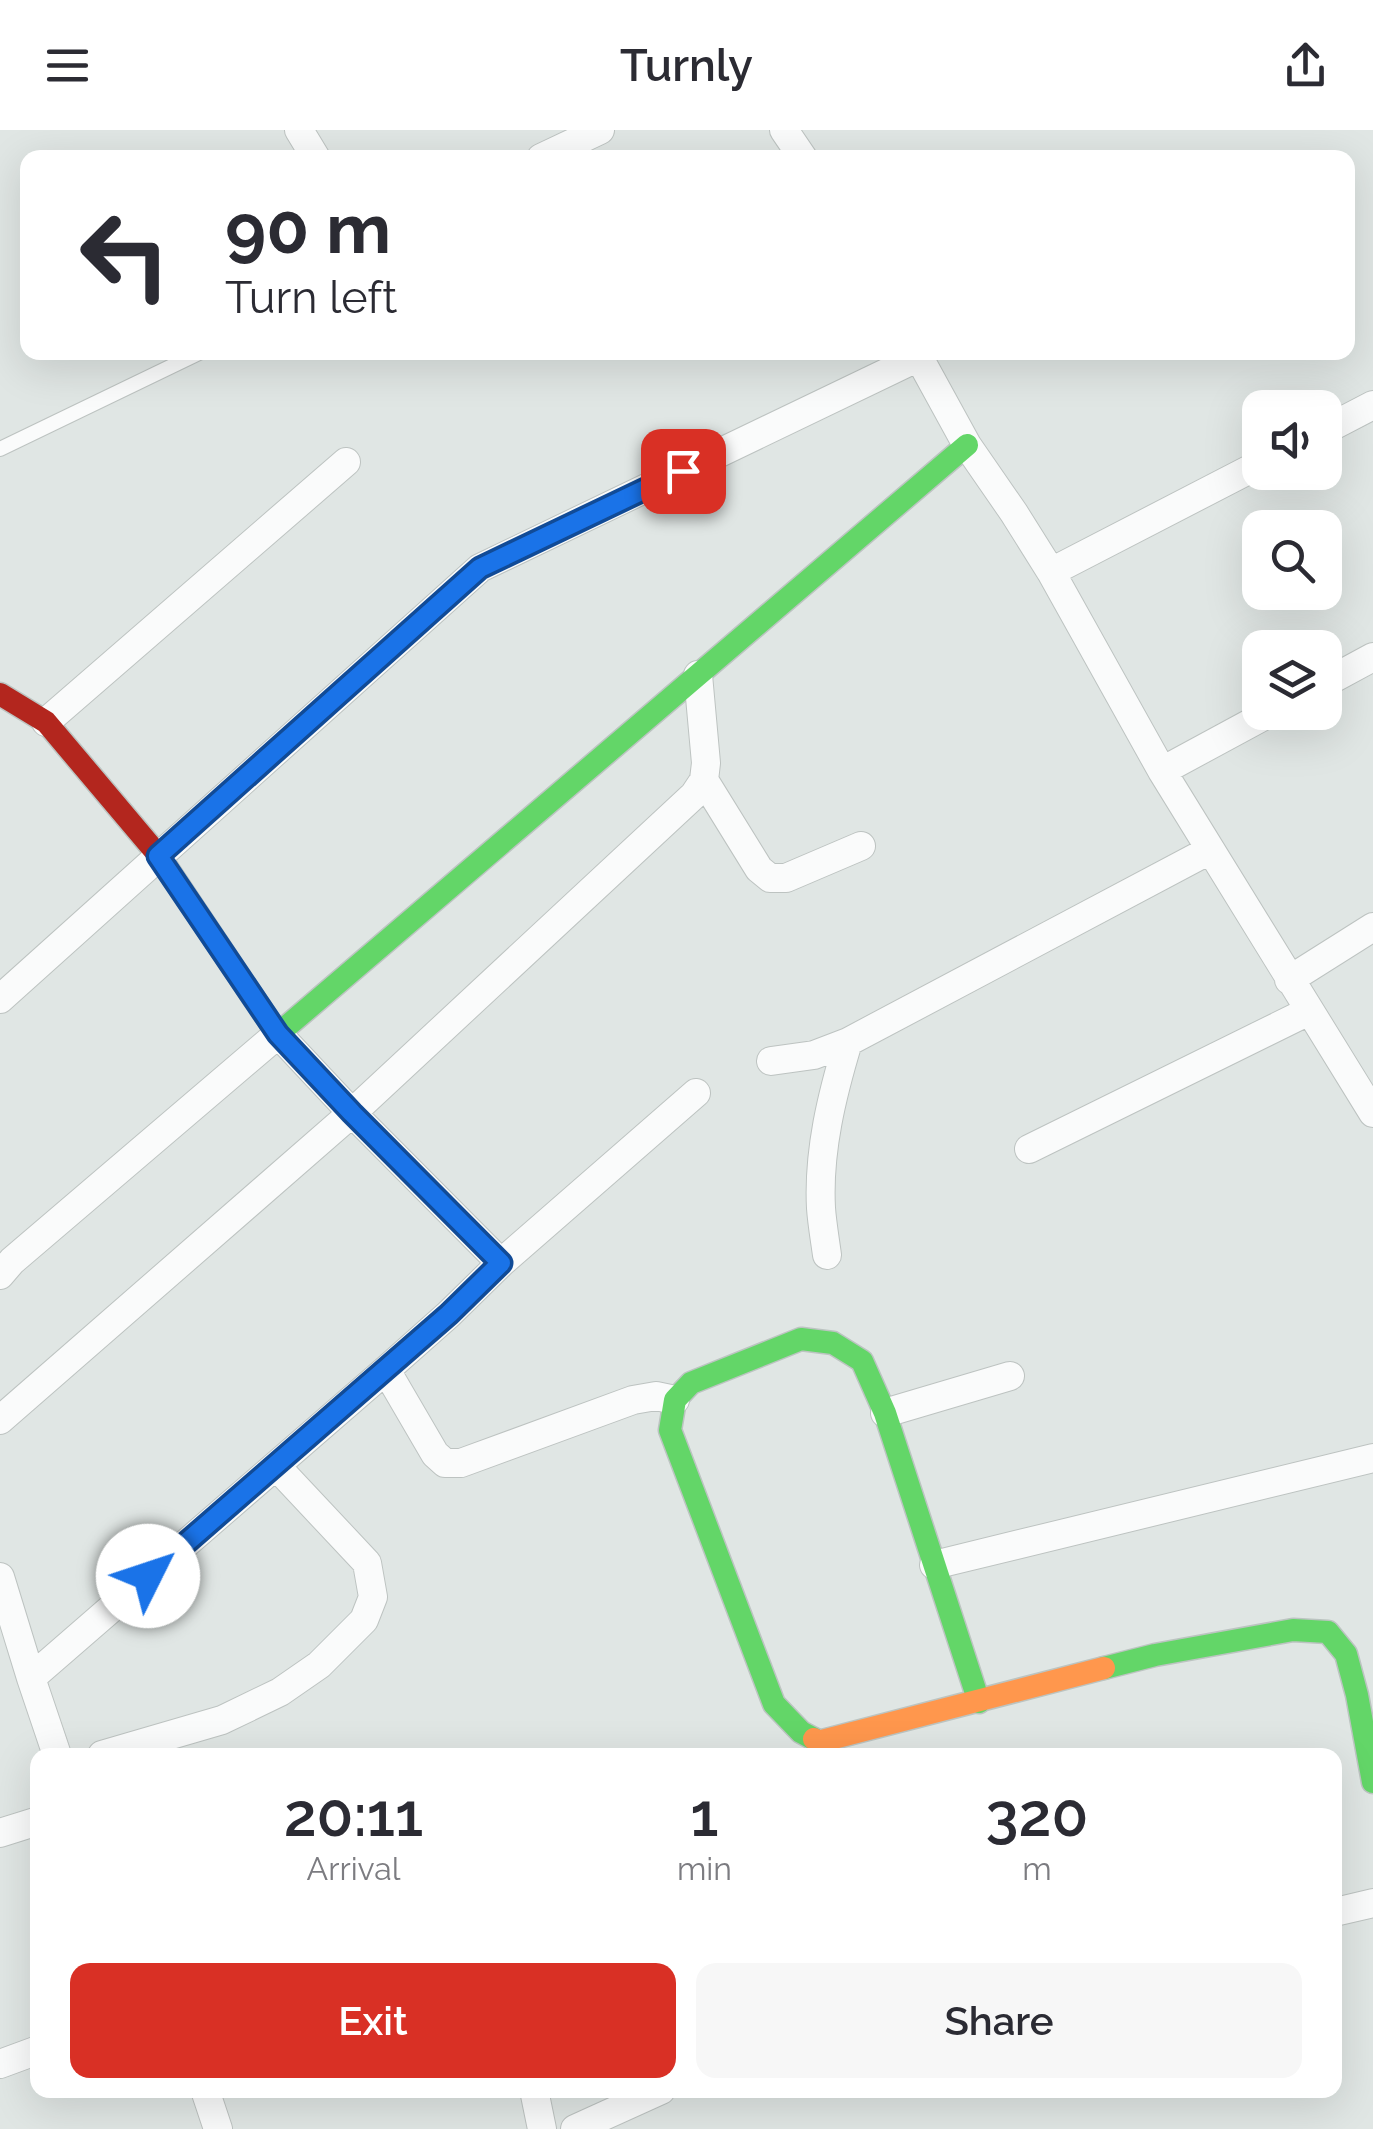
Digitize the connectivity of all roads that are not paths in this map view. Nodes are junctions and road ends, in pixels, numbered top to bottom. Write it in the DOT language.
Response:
graph roads {
  1 [pos="600,130"];
  2 [pos="558,150"];
  3 [pos="184,360"];
  4 [pos="908,360"];
  5 [pos="921,360"];
  6 [pos="1373,406"];
  7 [pos="1342,422"];
  8 [pos="967,445"];
  9 [pos="0,449"];
  10 [pos="346,462"];
  11 [pos="1242,473"];
  12 [pos="1051,572"];
  13 [pos="1373,657"];
  14 [pos="698,674"];
  15 [pos="1342,674"];
  16 [pos="0,694"];
  17 [pos="46,722"];
  18 [pos="1242,728"];
  19 [pos="1162,771"];
  20 [pos="704,780"];
  21 [pos="862,846"];
  22 [pos="1210,850"];
  23 [pos="158,856"];
  24 [pos="1373,928"];
  25 [pos="1289,980"];
  26 [pos="0,999"];
  27 [pos="1309,1011"];
  28 [pos="278,1034"];
  29 [pos="848,1042"];
  30 [pos="771,1061"];
  31 [pos="696,1093"];
  32 [pos="352,1113"];
  33 [pos="1373,1113"];
  34 [pos="1029,1149"];
  35 [pos="828,1256"];
  36 [pos="4,1261"];
  37 [pos="501,1263"];
  38 [pos="386,1370"];
  39 [pos="1010,1376"];
  40 [pos="675,1400"];
  41 [pos="886,1414"];
  42 [pos="0,1420"];
  43 [pos="1373,1458"];
  44 [pos="276,1466"];
  45 [pos="934,1565"];
  46 [pos="0,1577"];
  47 [pos="4,1609"];
  48 [pos="31,1678"];
  49 [pos="978,1702"];
  50 [pos="55,1748"];
  51 [pos="126,1748"];
  52 [pos="1373,1782"];
  53 [pos="30,1823"];
  54 [pos="0,1832"];
  55 [pos="1373,1903"];
  56 [pos="1342,1910"];
  57 [pos="30,2053"];
  58 [pos="0,2064"];
  59 [pos="208,2098"];
  60 [pos="536,2098"];
  61 [pos="643,2098"];
  62 [pos="218,2129"];
  63 [pos="542,2129"];
  64 [pos="575,2129"];
  1 -- 2 [label="street"];
  3 -- 9 [label="lane"];
  4 -- 23 [label="street"];
  5 -- 8 [label="street"];
  6 -- 7 [label="street"];
  8 -- 12 [label="street"];
  8 -- 14 [label="street"];
  10 -- 17 [label="street"];
  11 -- 12 [label="street"];
  12 -- 19 [label="street"];
  13 -- 15 [label="street"];
  14 -- 20 [label="street"];
  14 -- 28 [label="street"];
  16 -- 17 [label="street"];
  17 -- 23 [label="street"];
  18 -- 19 [label="street"];
  19 -- 22 [label="street"];
  20 -- 21 [label="street"];
  20 -- 32 [label="street"];
  22 -- 25 [label="street"];
  22 -- 29 [label="street"];
  23 -- 26 [label="street"];
  23 -- 28 [label="street"];
  24 -- 25 [label="street"];
  25 -- 27 [label="street"];
  27 -- 33 [label="street"];
  27 -- 34 [label="street"];
  28 -- 32 [label="street"];
  28 -- 36 [label="street"];
  29 -- 30 [label="street"];
  29 -- 35 [label="street"];
  31 -- 37 [label="street"];
  32 -- 37 [label="street"];
  32 -- 42 [label="street"];
  37 -- 38 [label="street"];
  38 -- 40 [label="street"];
  38 -- 44 [label="street"];
  39 -- 41 [label="street"];
  40 -- 41 [label="street"];
  40 -- 49 [label="street"];
  41 -- 45 [label="street"];
  43 -- 45 [label="street"];
  44 -- 48 [label="street"];
  44 -- 51 [label="street"];
  45 -- 49 [label="street"];
  46 -- 47 [label="street"];
  47 -- 48 [label="street"];
  48 -- 50 [label="street"];
  49 -- 52 [label="street"];
  53 -- 54 [label="street"];
  55 -- 56 [label="street"];
  57 -- 58 [label="street"];
  59 -- 62 [label="street"];
  60 -- 63 [label="street"];
  61 -- 64 [label="street"];
}
